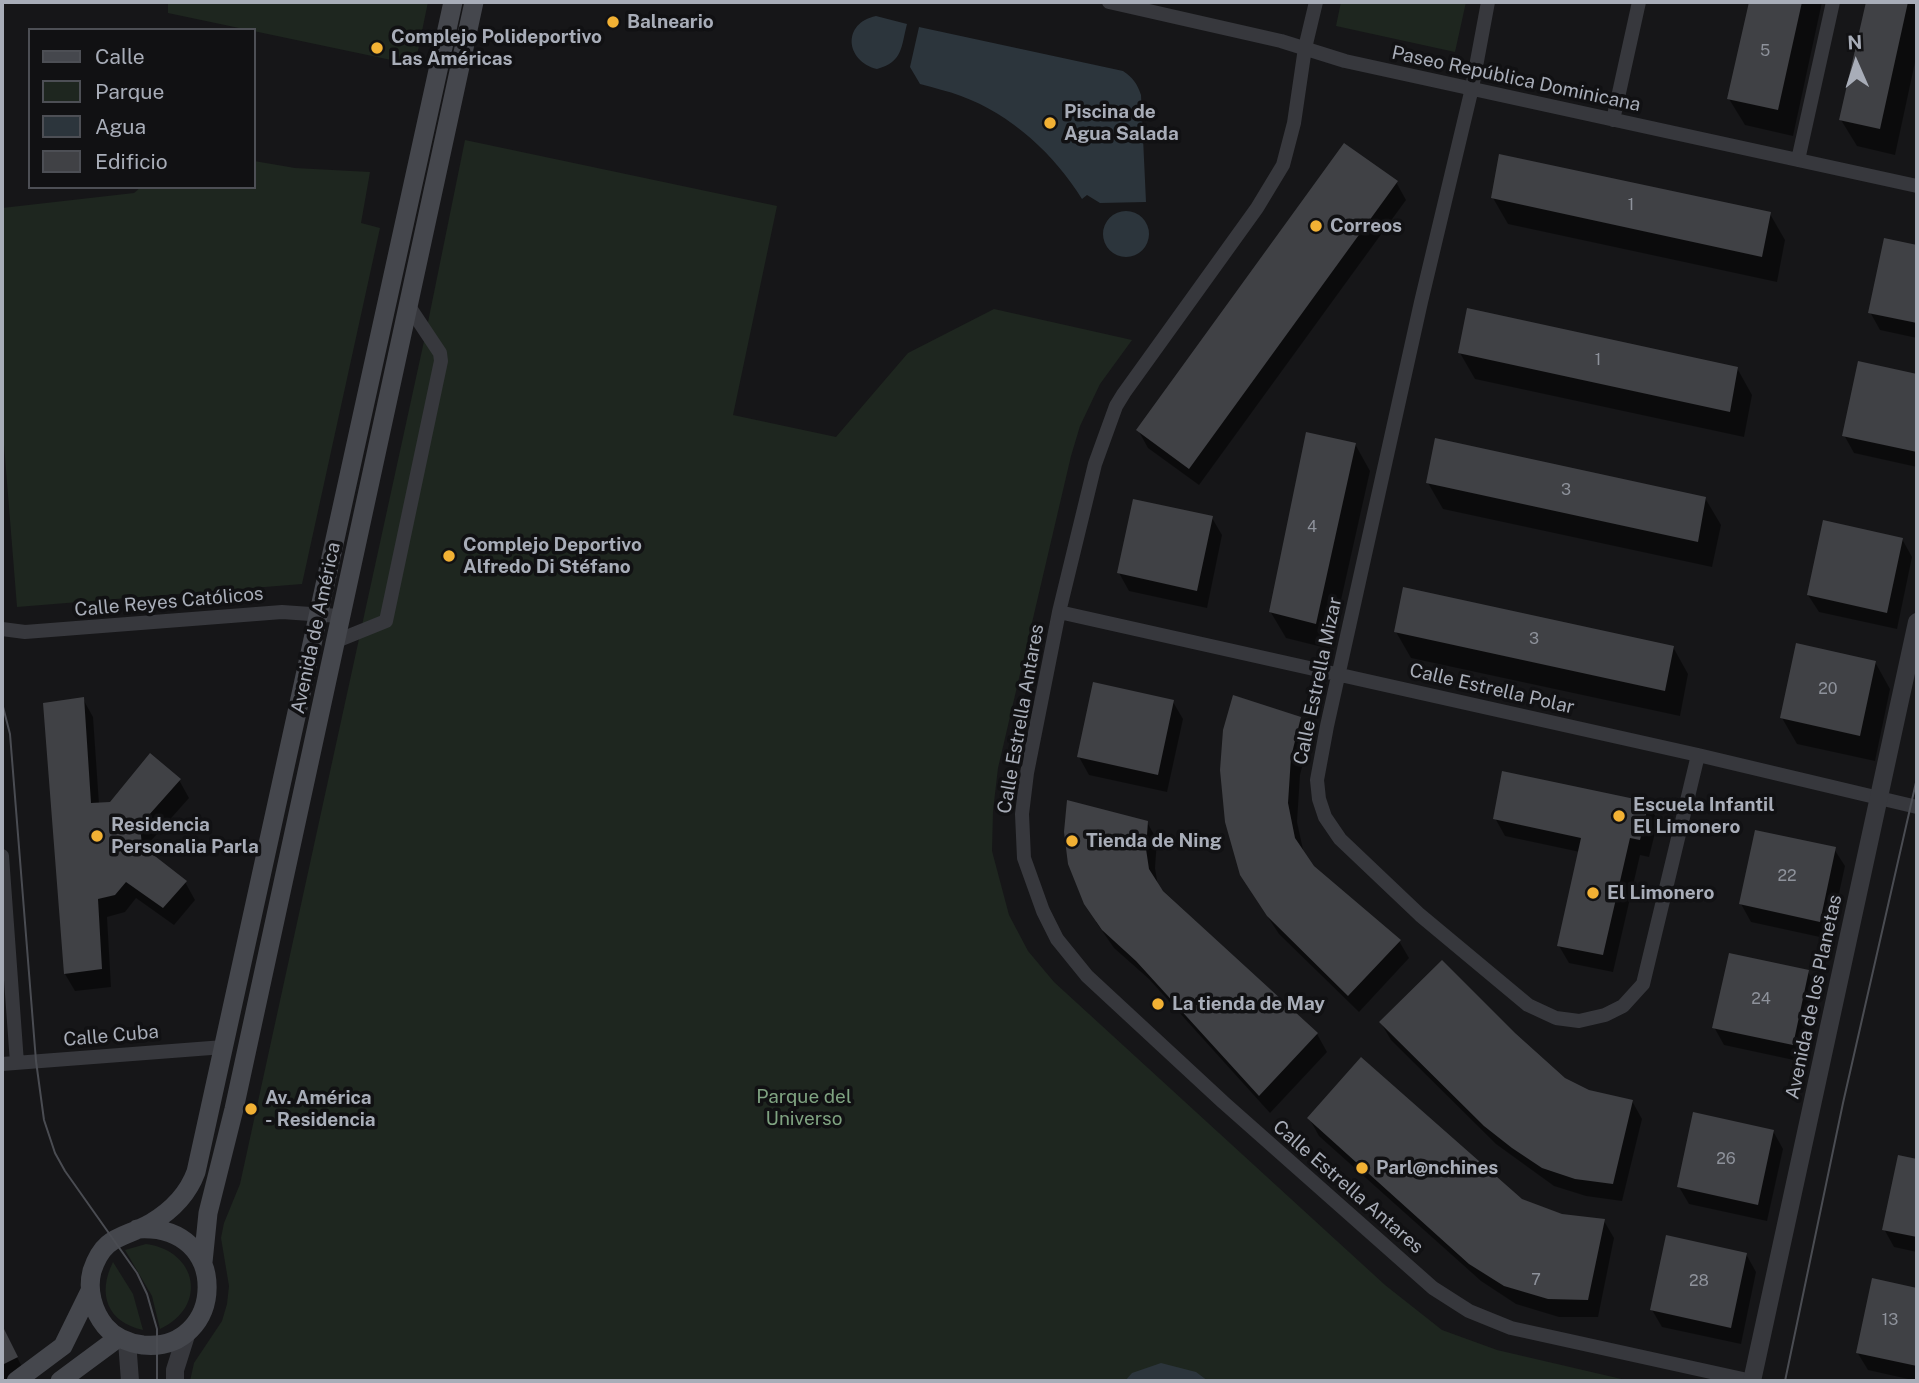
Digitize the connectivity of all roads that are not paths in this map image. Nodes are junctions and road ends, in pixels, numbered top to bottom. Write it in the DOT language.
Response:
graph roads {
  1 [pos="453,2"];
  2 [pos="474,2"];
  3 [pos="1109,2"];
  4 [pos="1316,2"];
  5 [pos="1488,2"];
  6 [pos="1639,2"];
  7 [pos="1833,2"];
  8 [pos="1157,7"];
  9 [pos="1305,48"];
  10 [pos="1472,88"];
  11 [pos="1613,120"];
  12 [pos="1798,160"];
  13 [pos="1917,186"];
  14 [pos="408,305"];
  15 [pos="1059,612"];
  16 [pos="330,615"];
  17 [pos="1917,622"];
  18 [pos="2,629"];
  19 [pos="334,642"];
  20 [pos="1339,674"];
  21 [pos="1698,755"];
  22 [pos="1878,798"];
  23 [pos="1917,807"];
  24 [pos="2,856"];
  25 [pos="224,1047"];
  26 [pos="18,1063"];
  27 [pos="2,1064"];
  28 [pos="137,1229"];
  29 [pos="203,1262"];
  30 [pos="90,1291"];
  31 [pos="187,1332"];
  32 [pos="122,1339"];
  33 [pos="16,1381"];
  34 [pos="60,1381"];
  35 [pos="67,1381"];
  36 [pos="74,1381"];
  37 [pos="130,1381"];
  38 [pos="175,1381"];
  39 [pos="1752,1381"];
  1 -- 16 [label="main road, Avenida de América"];
  2 -- 14 [label="main road, Avenida de América"];
  3 -- 8 [label="street, Paseo República Dominicana"];
  4 -- 9 [label="street, Calle Estrella Antares"];
  5 -- 10 [label="street, Calle Estrella Mizar"];
  6 -- 11 [label="street"];
  7 -- 12 [label="street"];
  8 -- 9 [label="street, Paseo República Dominicana"];
  9 -- 10 [label="street, Paseo República Dominicana"];
  9 -- 15 [label="street, Calle Estrella Antares"];
  10 -- 11 [label="street, Paseo República Dominicana"];
  10 -- 20 [label="street, Calle Estrella Mizar"];
  11 -- 12 [label="street, Paseo República Dominicana"];
  12 -- 13 [label="street, Paseo República Dominicana"];
  14 -- 16 [label="main road, Avenida de América"];
  14 -- 19 [label="street, Avenida de América"];
  15 -- 20 [label="street, Calle Estrella Polar"];
  15 -- 39 [label="street, Calle Estrella Antares"];
  16 -- 18 [label="street, Calle Reyes Católicos"];
  16 -- 19 [label="main road, Avenida de América"];
  16 -- 25 [label="main road, Avenida de América"];
  17 -- 22 [label="street, Avenida de los Planetas"];
  19 -- 29 [label="main road, Avenida de América"];
  20 -- 21 [label="street, Calle Estrella Polar"];
  20 -- 21 [label="street, Calle Estrella Mizar"];
  21 -- 22 [label="street, Calle Estrella Polar"];
  22 -- 23 [label="street, Calle Estrella Polar"];
  22 -- 39 [label="street, Avenida de los Planetas"];
  24 -- 26 [label="street"];
  25 -- 26 [label="street, Calle Cuba"];
  25 -- 28 [label="main road, Avenida de América"];
  26 -- 27 [label="street, Calle Cuba"];
  28 -- 29 [label="main road"];
  28 -- 30 [label="main road, Avenida de América"];
  29 -- 31 [label="main road, Avenida de América"];
  30 -- 32 [label="main road"];
  30 -- 33 [label="main road, Avenida de América"];
  31 -- 32 [label="main road"];
  31 -- 38 [label="street"];
  32 -- 34 [label="main road"];
  32 -- 37 [label="street"];
  35 -- 36 [label="main road"];
}
